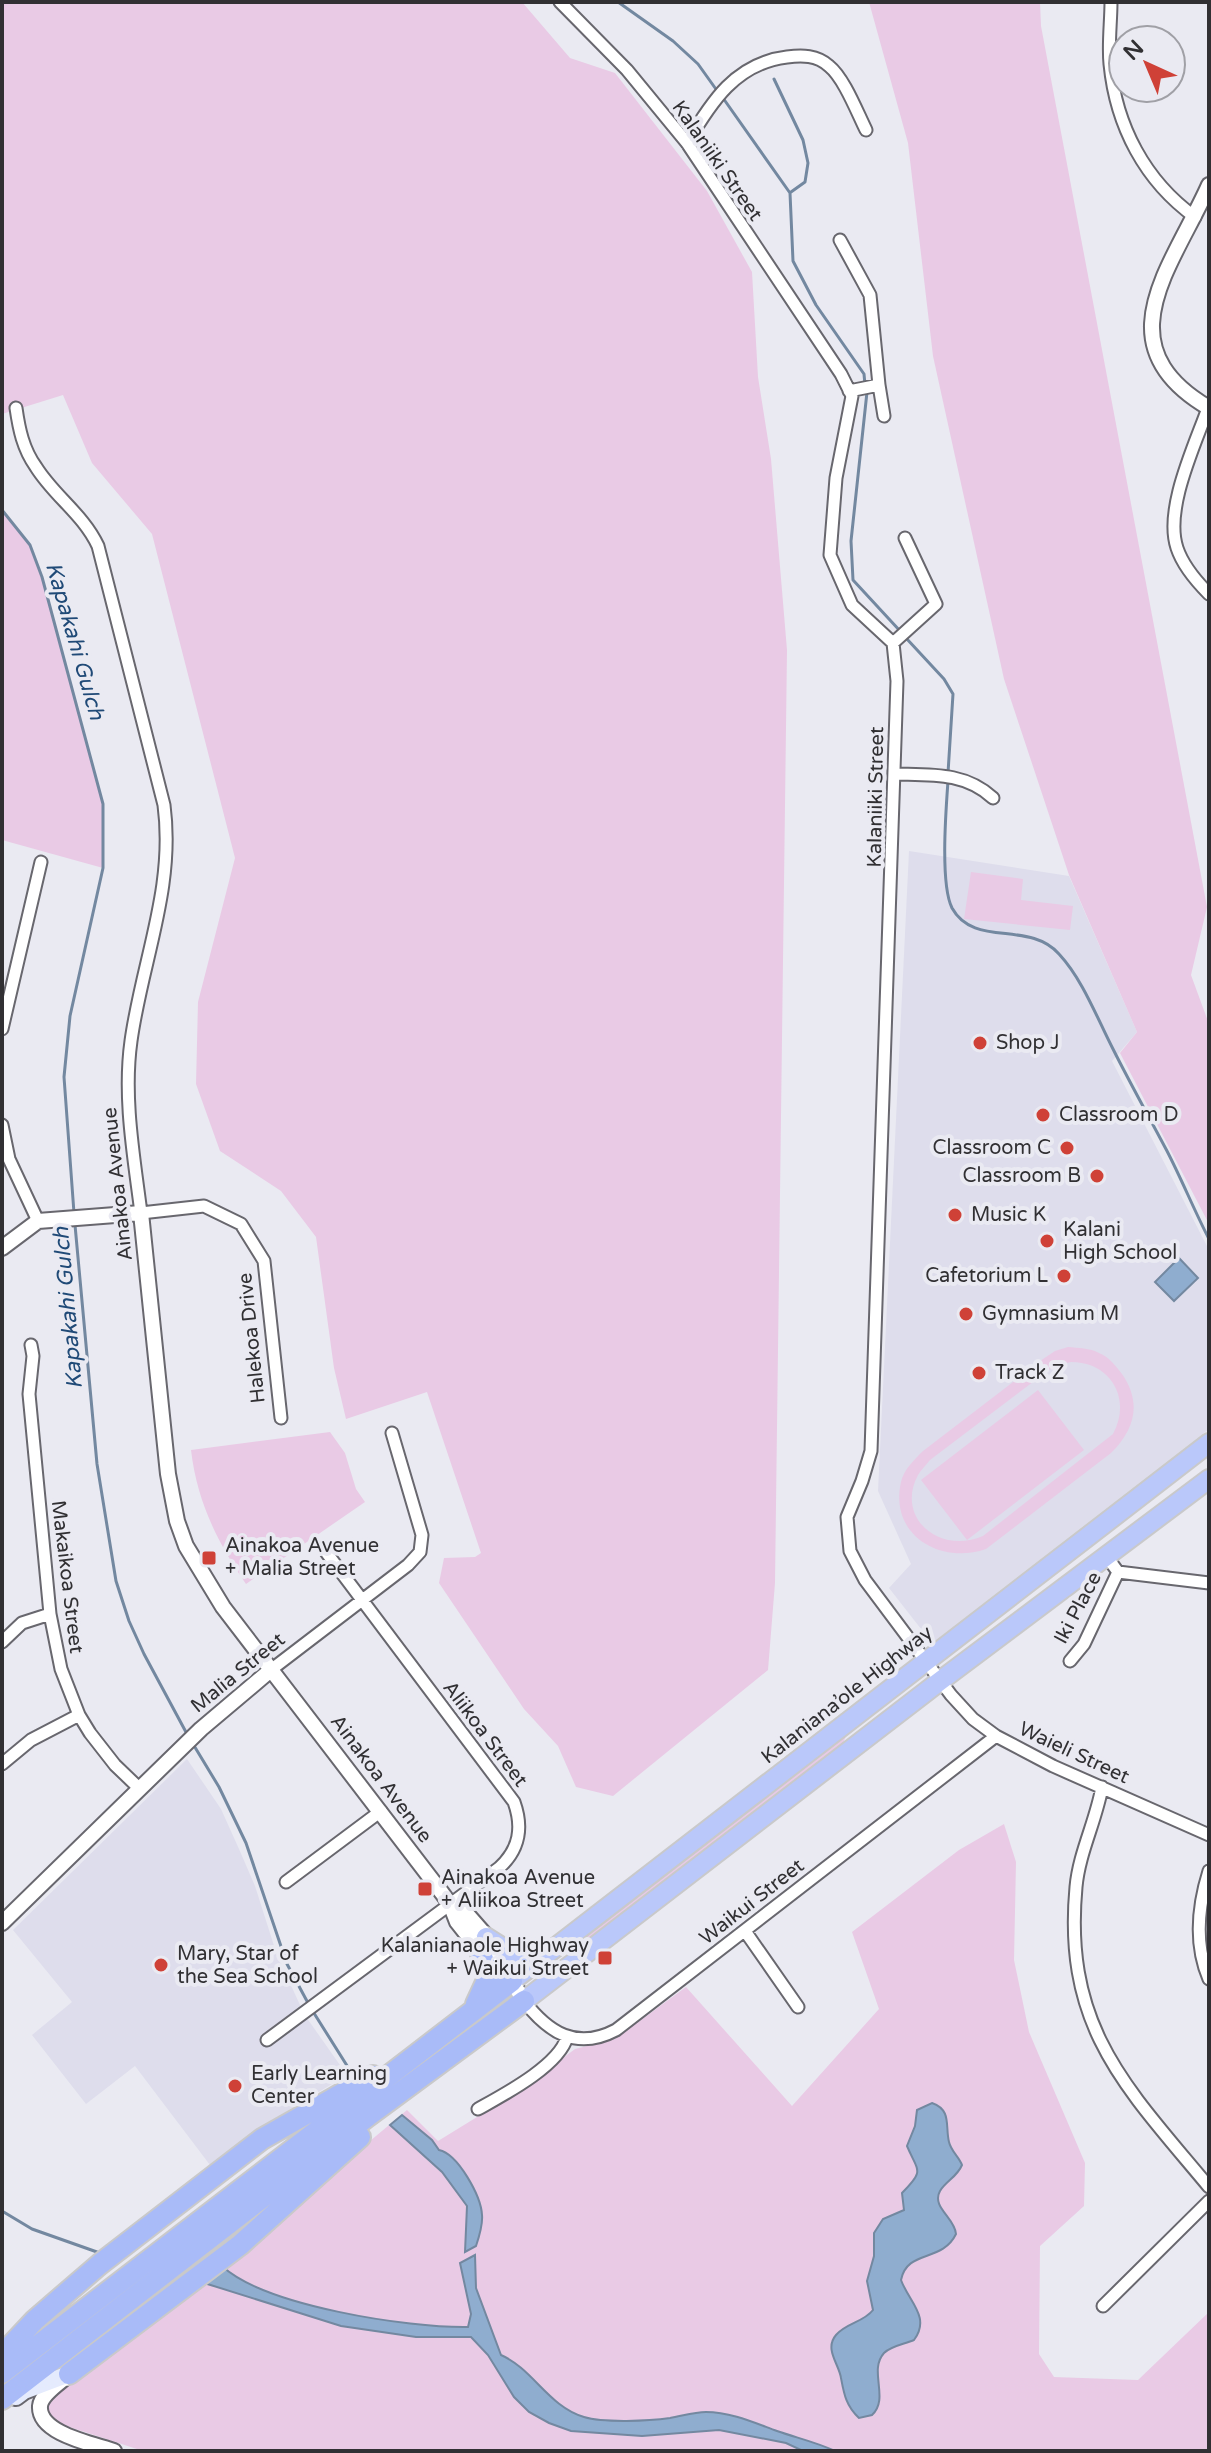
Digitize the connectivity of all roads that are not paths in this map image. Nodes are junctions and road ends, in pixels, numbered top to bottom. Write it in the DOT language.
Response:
graph roads {
  1 [pos="560,2"];
  2 [pos="1111,2"];
  3 [pos="866,130"];
  4 [pos="687,143"];
  5 [pos="1209,185"];
  6 [pos="1195,217"];
  7 [pos="840,240"];
  8 [pos="865,387"];
  9 [pos="16,408"];
  10 [pos="1208,408"];
  11 [pos="884,416"];
  12 [pos="905,538"];
  13 [pos="1209,594"];
  14 [pos="893,643"];
  15 [pos="895,774"];
  16 [pos="993,798"];
  17 [pos="41,862"];
  18 [pos="2,1029"];
  19 [pos="2,1125"];
  20 [pos="141,1213"];
  21 [pos="38,1221"];
  22 [pos="2,1248"];
  23 [pos="31,1345"];
  24 [pos="281,1418"];
  25 [pos="392,1433"];
  26 [pos="1209,1443"];
  27 [pos="1209,1479"];
  28 [pos="326,1552"];
  29 [pos="1107,1557"];
  30 [pos="1118,1572"];
  31 [pos="1209,1583"];
  32 [pos="362,1601"];
  33 [pos="50,1614"];
  34 [pos="2,1642"];
  35 [pos="925,1661"];
  36 [pos="1070,1661"];
  37 [pos="272,1669"];
  38 [pos="940,1681"];
  39 [pos="79,1715"];
  40 [pos="996,1736"];
  41 [pos="2,1764"];
  42 [pos="1102,1787"];
  43 [pos="140,1789"];
  44 [pos="381,1811"];
  45 [pos="1209,1835"];
  46 [pos="1209,1871"];
  47 [pos="286,1882"];
  48 [pos="450,1904"];
  49 [pos="2,1923"];
  50 [pos="745,1931"];
  51 [pos="483,1944"];
  52 [pos="592,1948"];
  53 [pos="543,1957"];
  54 [pos="1209,1979"];
  55 [pos="512,1981"];
  56 [pos="524,2001"];
  57 [pos="798,2007"];
  58 [pos="465,2016"];
  59 [pos="567,2037"];
  60 [pos="267,2040"];
  61 [pos="455,2052"];
  62 [pos="412,2056"];
  63 [pos="478,2109"];
  64 [pos="1209,2187"];
  65 [pos="1209,2201"];
  66 [pos="1103,2306"];
  67 [pos="60,2341"];
  68 [pos="2,2355"];
  69 [pos="2,2373"];
  70 [pos="69,2374"];
  71 [pos="2,2399"];
  72 [pos="2,2407"];
  73 [pos="114,2451"];
  1 -- 4 [label="street, Kalaniiki Street"];
  2 -- 6 [label="street"];
  3 -- 4 [label="street"];
  4 -- 8 [label="street, Kalaniiki Street"];
  5 -- 6 [label="street"];
  6 -- 10 [label="street"];
  7 -- 8 [label="street"];
  8 -- 11 [label="street"];
  8 -- 14 [label="street"];
  9 -- 20 [label="street, Ainakoa Avenue"];
  10 -- 13 [label="street"];
  12 -- 14 [label="street"];
  14 -- 15 [label="street, Kalaniiki Street"];
  15 -- 16 [label="street"];
  15 -- 35 [label="street, Kalaniiki Street"];
  17 -- 18 [label="street"];
  19 -- 21 [label="street"];
  20 -- 21 [label="street, Halekoa Drive"];
  20 -- 24 [label="street, Halekoa Drive"];
  20 -- 37 [label="street, Ainakoa Avenue"];
  21 -- 22 [label="street"];
  23 -- 33 [label="street, Makaikoa Street"];
  25 -- 32 [label="street, Malia Street"];
  26 -- 35 [label="highway, Kalaniana’ole Highway"];
  27 -- 29 [label="highway"];
  28 -- 32 [label="street, Aliikoa Street"];
  29 -- 30 [label="street, Iki Place"];
  29 -- 38 [label="highway"];
  30 -- 31 [label="street, Iki Place"];
  30 -- 36 [label="street, Iki Place"];
  32 -- 37 [label="street, Malia Street"];
  32 -- 48 [label="street, Aliikoa Street"];
  33 -- 34 [label="street"];
  33 -- 39 [label="street, Makaikoa Street"];
  35 -- 38 [label="street, Kalaniiki Street"];
  35 -- 53 [label="highway, Kalaniana’ole Highway"];
  37 -- 43 [label="street, Malia Street"];
  37 -- 44 [label="street, Ainakoa Avenue"];
  38 -- 40 [label="street, Waieli Street"];
  38 -- 52 [label="highway"];
  39 -- 41 [label="street"];
  39 -- 43 [label="street, Makaikoa Street"];
  40 -- 42 [label="street, Waieli Street"];
  40 -- 50 [label="street, Waikui Street"];
  42 -- 45 [label="street, Waieli Street"];
  42 -- 64 [label="street"];
  43 -- 49 [label="street, Malia Street"];
  44 -- 47 [label="street"];
  44 -- 48 [label="street, Ainakoa Avenue"];
  46 -- 54 [label="street"];
  48 -- 51 [label="street, Ainakoa Avenue"];
  48 -- 60 [label="street, Aliikoa Street"];
  50 -- 57 [label="street"];
  50 -- 59 [label="street, Waikui Street"];
  51 -- 53 [label="highway"];
  51 -- 55 [label="street, Ainakoa Avenue"];
  51 -- 58 [label="highway"];
  52 -- 53 [label="highway"];
  52 -- 56 [label="highway"];
  53 -- 55 [label="highway, Kalaniana’ole Highway"];
  55 -- 56 [label="street, Ainakoa Avenue"];
  55 -- 58 [label="highway"];
  56 -- 59 [label="street"];
  56 -- 61 [label="highway"];
  58 -- 62 [label="highway"];
  59 -- 63 [label="street"];
  61 -- 67 [label="highway"];
  61 -- 70 [label="highway"];
  62 -- 67 [label="highway"];
  62 -- 68 [label="highway"];
  65 -- 66 [label="street"];
  67 -- 69 [label="highway"];
  67 -- 71 [label="highway"];
  70 -- 72 [label="main road"];
  70 -- 73 [label="street"];
}
